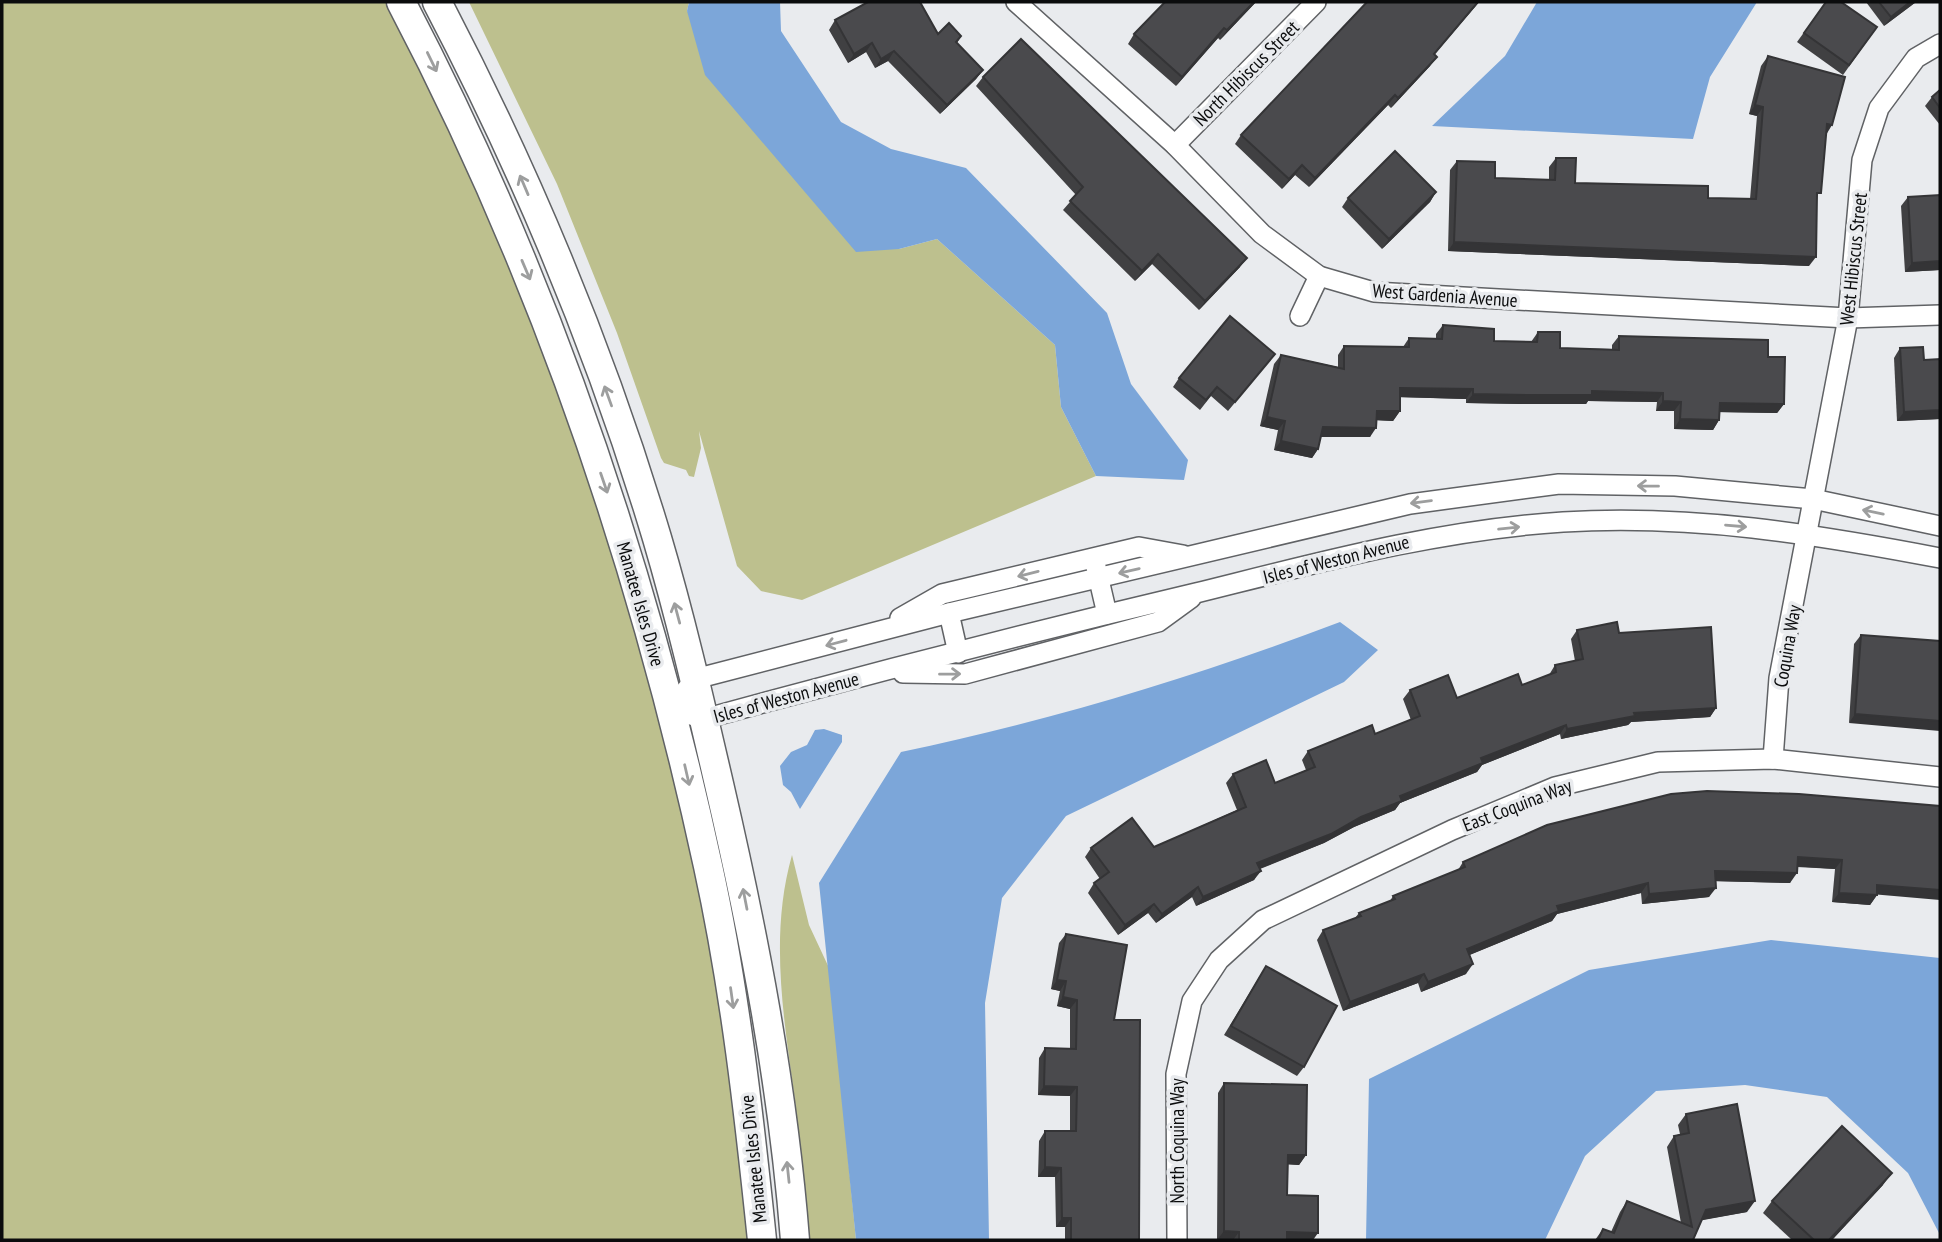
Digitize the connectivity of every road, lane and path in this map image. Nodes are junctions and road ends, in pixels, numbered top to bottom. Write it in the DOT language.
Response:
graph roads {
  1 [pos="401,2"];
  2 [pos="438,2"];
  3 [pos="1016,2"];
  4 [pos="1316,2"];
  5 [pos="1940,44"];
  6 [pos="1175,145"];
  7 [pos="1319,276"];
  8 [pos="1940,315"];
  9 [pos="1300,316"];
  10 [pos="1848,318"];
  11 [pos="1813,499"];
  12 [pos="1940,526"];
  13 [pos="1807,533"];
  14 [pos="1191,557"];
  15 [pos="1094,558"];
  16 [pos="1940,558"];
  17 [pos="1099,578"];
  18 [pos="1202,591"];
  19 [pos="949,612"];
  20 [pos="1107,614"];
  21 [pos="875,632"];
  22 [pos="958,653"];
  23 [pos="881,672"];
  24 [pos="695,679"];
  25 [pos="671,709"];
  26 [pos="704,719"];
  27 [pos="1773,759"];
  28 [pos="1940,777"];
  29 [pos="1192,1001"];
  30 [pos="762,1240"];
  31 [pos="795,1240"];
  32 [pos="1177,1240"];
  1 -- 25 [label="street, Manatee Isles Drive, one-way"];
  24 -- 2 [label="street, Manatee Isles Drive, one-way"];
  3 -- 6 [label="street, West Gardenia Avenue"];
  4 -- 6 [label="street, North Hibiscus Street"];
  5 -- 10 [label="street, West Hibiscus Street"];
  6 -- 7 [label="street, West Gardenia Avenue"];
  7 -- 9 [label="street"];
  7 -- 10 [label="street, West Gardenia Avenue"];
  8 -- 10 [label="street, West Gardenia Avenue"];
  10 -- 11 [label="street, West Hibiscus Street"];
  12 -- 11 [label="street, Isles of Weston Avenue, one-way"];
  11 -- 13 [label="street, West Hibiscus Street"];
  11 -- 14 [label="street, Isles of Weston Avenue, one-way"];
  13 -- 16 [label="street, Isles of Weston Avenue"];
  18 -- 13 [label="street, Isles of Weston Avenue, one-way"];
  13 -- 27 [label="street, Coquina Way"];
  14 -- 15 [label="street"];
  14 -- 17 [label="street, Isles of Weston Avenue, one-way"];
  15 -- 17 [label="street"];
  15 -- 21 [label="street, one-way"];
  17 -- 19 [label="street, Isles of Weston Avenue"];
  17 -- 20 [label="street"];
  18 -- 20 [label="street, Isles of Weston Avenue"];
  23 -- 18 [label="street, one-way"];
  19 -- 21 [label="street, Isles of Weston Avenue"];
  19 -- 22 [label="street"];
  20 -- 22 [label="street, Isles of Weston Avenue"];
  21 -- 24 [label="street, Isles of Weston Avenue, one-way"];
  22 -- 23 [label="street, Isles of Weston Avenue"];
  23 -- 26 [label="street, Isles of Weston Avenue"];
  24 -- 25 [label="street, Isles of Weston Avenue"];
  24 -- 26 [label="street, Manatee Isles Drive"];
  25 -- 26 [label="street, Isles of Weston Avenue"];
  25 -- 30 [label="street, Manatee Isles Drive, one-way"];
  31 -- 26 [label="street, Manatee Isles Drive, one-way"];
  27 -- 28 [label="street, East Coquina Way"];
  27 -- 29 [label="street, East Coquina Way"];
  29 -- 32 [label="street, North Coquina Way"];
}
